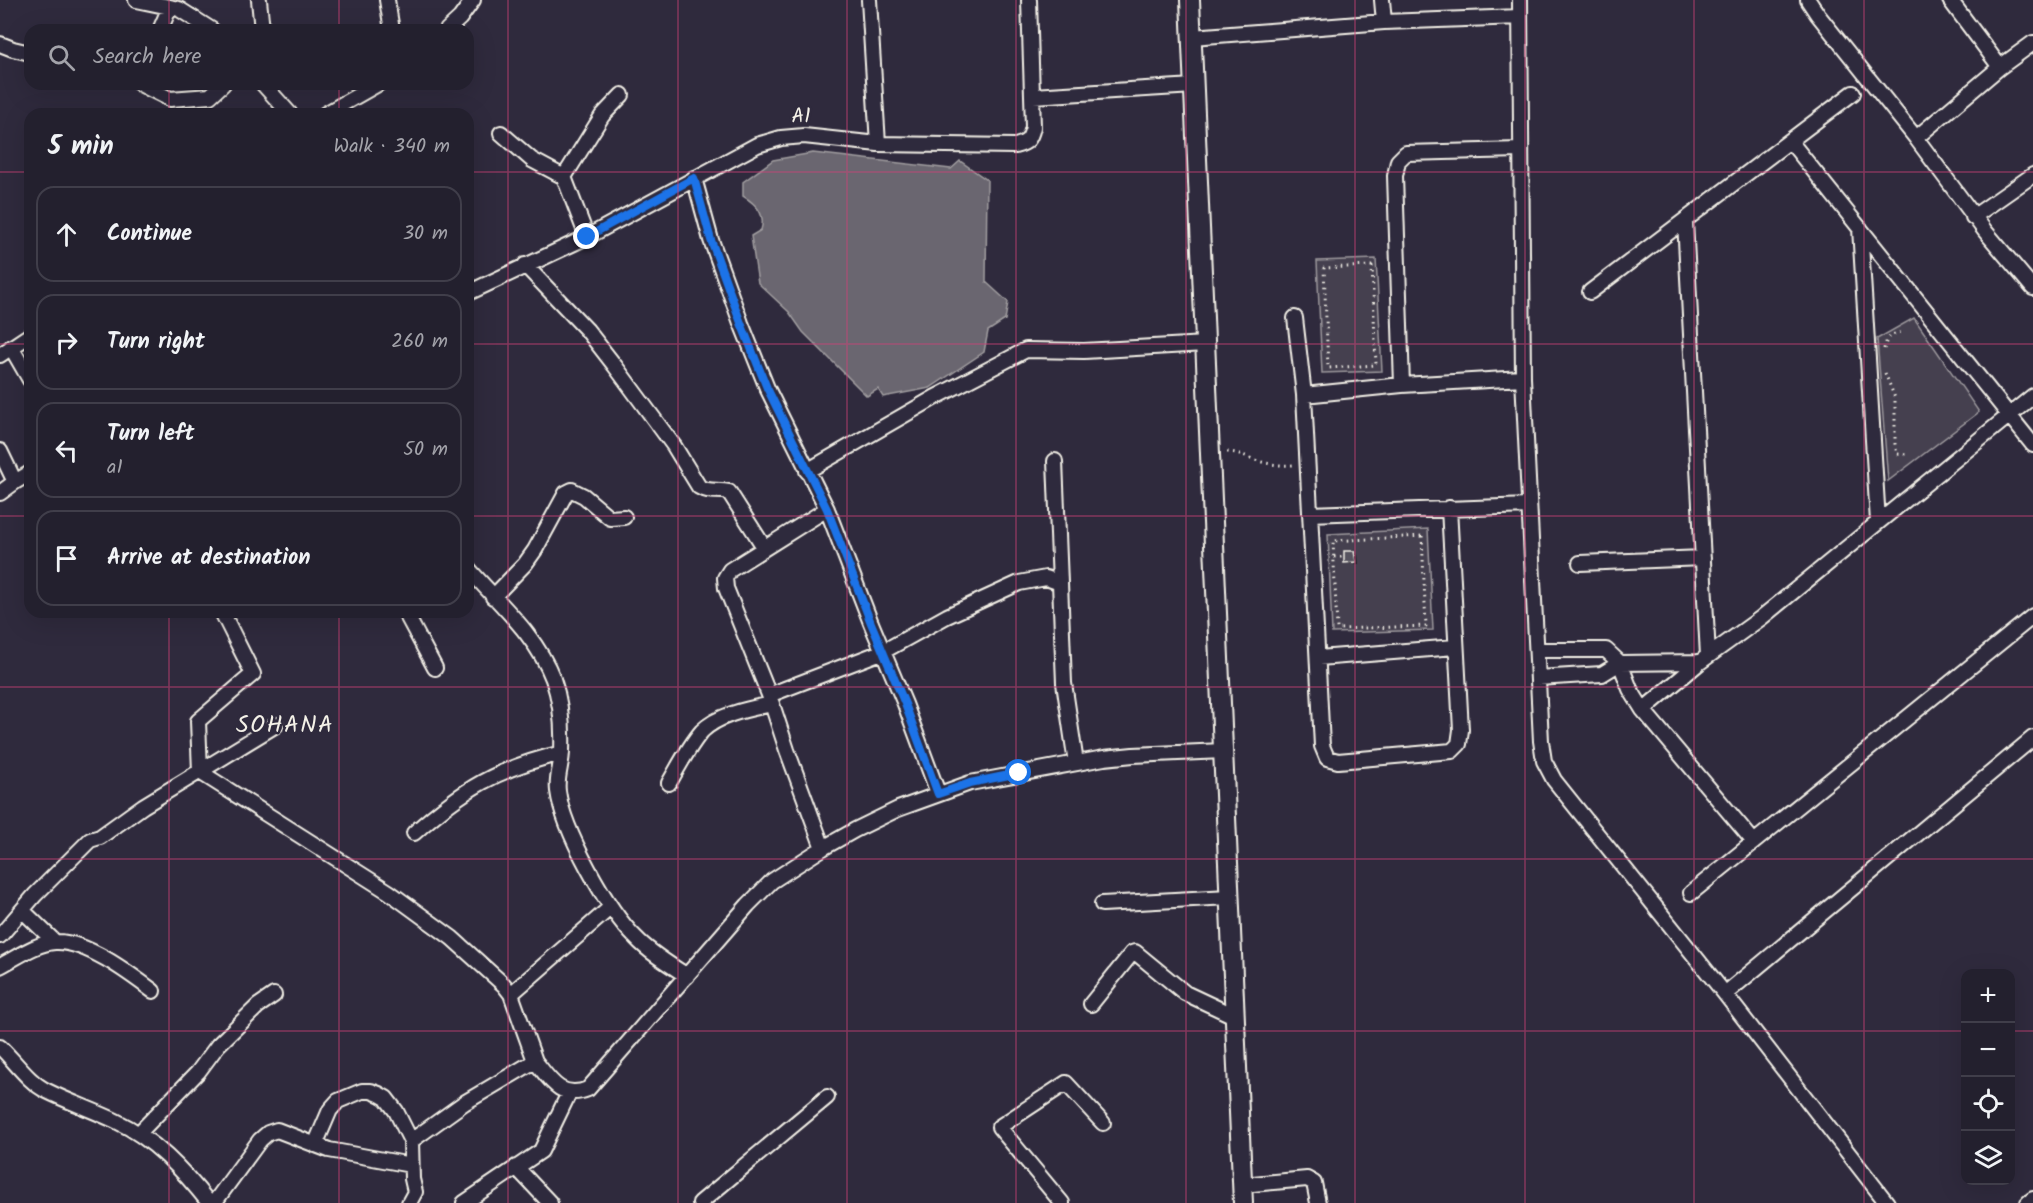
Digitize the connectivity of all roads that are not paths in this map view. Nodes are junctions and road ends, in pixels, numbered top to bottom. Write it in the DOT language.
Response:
graph roads {
  1 [pos="136,0"];
  2 [pos="259,0"];
  3 [pos="387,0"];
  4 [pos="473,0"];
  5 [pos="869,0"];
  6 [pos="1029,0"];
  7 [pos="1190,0"];
  8 [pos="1382,0"];
  9 [pos="1520,0"];
  10 [pos="1808,0"];
  11 [pos="1950,0"];
  12 [pos="170,7"];
  13 [pos="1520,17"];
  14 [pos="1384,22"];
  15 [pos="163,24"];
  16 [pos="203,24"];
  17 [pos="261,24"];
  18 [pos="391,24"];
  19 [pos="454,24"];
  20 [pos="1192,37"];
  21 [pos="2033,43"];
  22 [pos="0,44"];
  23 [pos="24,52"];
  24 [pos="2000,67"];
  25 [pos="1194,86"];
  26 [pos="152,90"];
  27 [pos="216,90"];
  28 [pos="269,90"];
  29 [pos="367,90"];
  30 [pos="1853,93"];
  31 [pos="622,95"];
  32 [pos="1033,96"];
  33 [pos="285,108"];
  34 [pos="336,108"];
  35 [pos="501,133"];
  36 [pos="1916,138"];
  37 [pos="1790,141"];
  38 [pos="878,144"];
  39 [pos="1521,150"];
  40 [pos="2033,175"];
  41 [pos="564,177"];
  42 [pos="694,178"];
  43 [pos="1973,217"];
  44 [pos="1685,221"];
  45 [pos="1860,228"];
  46 [pos="587,237"];
  47 [pos="525,265"];
  48 [pos="2033,288"];
  49 [pos="474,290"];
  50 [pos="1590,292"];
  51 [pos="1295,318"];
  52 [pos="24,339"];
  53 [pos="1205,344"];
  54 [pos="6,351"];
  55 [pos="24,373"];
  56 [pos="1523,378"];
  57 [pos="1402,385"];
  58 [pos="1304,395"];
  59 [pos="2033,396"];
  60 [pos="2010,415"];
  61 [pos="2033,445"];
  62 [pos="0,451"];
  63 [pos="1054,461"];
  64 [pos="807,471"];
  65 [pos="24,477"];
  66 [pos="15,482"];
  67 [pos="0,493"];
  68 [pos="1529,506"];
  69 [pos="1449,508"];
  70 [pos="827,509"];
  71 [pos="1310,514"];
  72 [pos="624,517"];
  73 [pos="1878,522"];
  74 [pos="764,547"];
  75 [pos="1703,558"];
  76 [pos="1580,563"];
  77 [pos="474,575"];
  78 [pos="1060,583"];
  79 [pos="493,597"];
  80 [pos="2033,616"];
  81 [pos="225,618"];
  82 [pos="408,618"];
  83 [pos="1455,647"];
  84 [pos="1537,650"];
  85 [pos="884,651"];
  86 [pos="1319,658"];
  87 [pos="1704,659"];
  88 [pos="1620,663"];
  89 [pos="435,668"];
  90 [pos="1538,678"];
  91 [pos="771,699"];
  92 [pos="1643,710"];
  93 [pos="276,725"];
  94 [pos="2033,738"];
  95 [pos="1222,751"];
  96 [pos="562,753"];
  97 [pos="1076,763"];
  98 [pos="200,772"];
  99 [pos="669,783"];
  100 [pos="938,794"];
  101 [pos="414,833"];
  102 [pos="1754,842"];
  103 [pos="823,848"];
  104 [pos="1691,893"];
  105 [pos="1229,897"];
  106 [pos="1102,904"];
  107 [pos="610,907"];
  108 [pos="23,911"];
  109 [pos="0,936"];
  110 [pos="55,942"];
  111 [pos="0,966"];
  112 [pos="687,976"];
  113 [pos="153,991"];
  114 [pos="511,994"];
  115 [pos="1725,994"];
  116 [pos="274,995"];
  117 [pos="1091,1004"];
  118 [pos="1234,1016"];
  119 [pos="0,1047"];
  120 [pos="534,1061"];
  121 [pos="569,1093"];
  122 [pos="827,1097"];
  123 [pos="1103,1123"];
  124 [pos="139,1133"];
  125 [pos="411,1141"];
  126 [pos="315,1145"];
  127 [pos="411,1165"];
  128 [pos="516,1167"];
  129 [pos="1243,1194"];
  130 [pos="412,1197"];
  131 [pos="2033,1199"];
  132 [pos="209,1203"];
  133 [pos="214,1203"];
  134 [pos="424,1203"];
  135 [pos="464,1203"];
  136 [pos="550,1203"];
  137 [pos="700,1203"];
  138 [pos="1062,1203"];
  139 [pos="1318,1203"];
  140 [pos="1887,1203"];
  141 [pos="2028,1203"];
  1 -- 12 [label="street"];
  2 -- 17 [label="street"];
  3 -- 18 [label="street"];
  4 -- 19 [label="street"];
  5 -- 38 [label="street"];
  6 -- 32 [label="street, A1"];
  7 -- 20 [label="street"];
  8 -- 14 [label="street"];
  9 -- 13 [label="street"];
  10 -- 36 [label="street"];
  11 -- 24 [label="street"];
  12 -- 15 [label="street"];
  12 -- 16 [label="street"];
  13 -- 14 [label="street"];
  13 -- 39 [label="street"];
  14 -- 20 [label="street"];
  20 -- 25 [label="street"];
  21 -- 24 [label="street"];
  22 -- 23 [label="street"];
  24 -- 36 [label="street"];
  25 -- 32 [label="street"];
  25 -- 53 [label="street"];
  26 -- 27 [label="street"];
  28 -- 33 [label="street"];
  29 -- 34 [label="street"];
  30 -- 37 [label="street"];
  31 -- 41 [label="street"];
  32 -- 38 [label="street, A1"];
  35 -- 41 [label="street"];
  36 -- 43 [label="street"];
  37 -- 44 [label="street"];
  37 -- 45 [label="street"];
  38 -- 42 [label="street, A1"];
  39 -- 56 [label="street"];
  39 -- 57 [label="street"];
  40 -- 43 [label="street"];
  41 -- 46 [label="street"];
  42 -- 46 [label="street, A1"];
  42 -- 64 [label="street"];
  43 -- 48 [label="street"];
  44 -- 50 [label="street"];
  44 -- 75 [label="street"];
  45 -- 60 [label="street"];
  45 -- 73 [label="street"];
  46 -- 47 [label="street, A1"];
  47 -- 49 [label="street, A1"];
  47 -- 74 [label="street"];
  51 -- 58 [label="street"];
  52 -- 54 [label="street"];
  53 -- 64 [label="street"];
  53 -- 95 [label="street"];
  54 -- 55 [label="street"];
  56 -- 57 [label="street"];
  56 -- 68 [label="street"];
  57 -- 58 [label="street"];
  58 -- 71 [label="street"];
  59 -- 60 [label="street"];
  60 -- 61 [label="street"];
  60 -- 73 [label="street"];
  62 -- 66 [label="street"];
  63 -- 78 [label="street"];
  64 -- 70 [label="street"];
  65 -- 66 [label="street"];
  66 -- 67 [label="street"];
  68 -- 69 [label="street"];
  68 -- 84 [label="street"];
  69 -- 71 [label="street"];
  69 -- 83 [label="street"];
  70 -- 74 [label="street"];
  70 -- 85 [label="street"];
  71 -- 86 [label="street"];
  72 -- 79 [label="street"];
  73 -- 87 [label="street"];
  74 -- 91 [label="street"];
  75 -- 76 [label="street"];
  75 -- 87 [label="street"];
  77 -- 79 [label="street"];
  78 -- 85 [label="street"];
  78 -- 97 [label="street"];
  79 -- 96 [label="street"];
  80 -- 102 [label="street"];
  81 -- 98 [label="street"];
  82 -- 89 [label="street"];
  83 -- 86 [label="street"];
  83 -- 86 [label="street"];
  84 -- 88 [label="street"];
  84 -- 90 [label="street"];
  85 -- 91 [label="street"];
  85 -- 100 [label="street"];
  87 -- 88 [label="street"];
  87 -- 92 [label="street"];
  88 -- 90 [label="street"];
  88 -- 92 [label="street"];
  90 -- 115 [label="street"];
  91 -- 99 [label="street"];
  91 -- 103 [label="street"];
  92 -- 102 [label="street"];
  93 -- 98 [label="street"];
  94 -- 115 [label="street"];
  95 -- 97 [label="street"];
  95 -- 105 [label="street"];
  96 -- 101 [label="street"];
  96 -- 107 [label="street"];
  97 -- 100 [label="street"];
  98 -- 108 [label="street"];
  98 -- 114 [label="street"];
  100 -- 103 [label="street"];
  102 -- 104 [label="street"];
  103 -- 112 [label="street"];
  105 -- 106 [label="street"];
  105 -- 118 [label="street"];
  107 -- 112 [label="street"];
  107 -- 114 [label="street"];
  108 -- 109 [label="street"];
  108 -- 110 [label="street"];
  110 -- 111 [label="street"];
  110 -- 113 [label="street"];
  112 -- 121 [label="street"];
  114 -- 120 [label="street"];
  115 -- 140 [label="street"];
  116 -- 124 [label="street"];
  117 -- 118 [label="street"];
  118 -- 129 [label="street"];
  119 -- 124 [label="street"];
  120 -- 121 [label="street"];
  120 -- 125 [label="street"];
  121 -- 128 [label="street"];
  122 -- 137 [label="street"];
  123 -- 138 [label="street"];
  124 -- 132 [label="street"];
  125 -- 126 [label="street"];
  125 -- 127 [label="street"];
  126 -- 127 [label="street"];
  126 -- 133 [label="street"];
  127 -- 130 [label="street"];
  128 -- 135 [label="street"];
  128 -- 136 [label="street"];
  129 -- 139 [label="street"];
  130 -- 134 [label="street"];
  131 -- 141 [label="street"];
}
